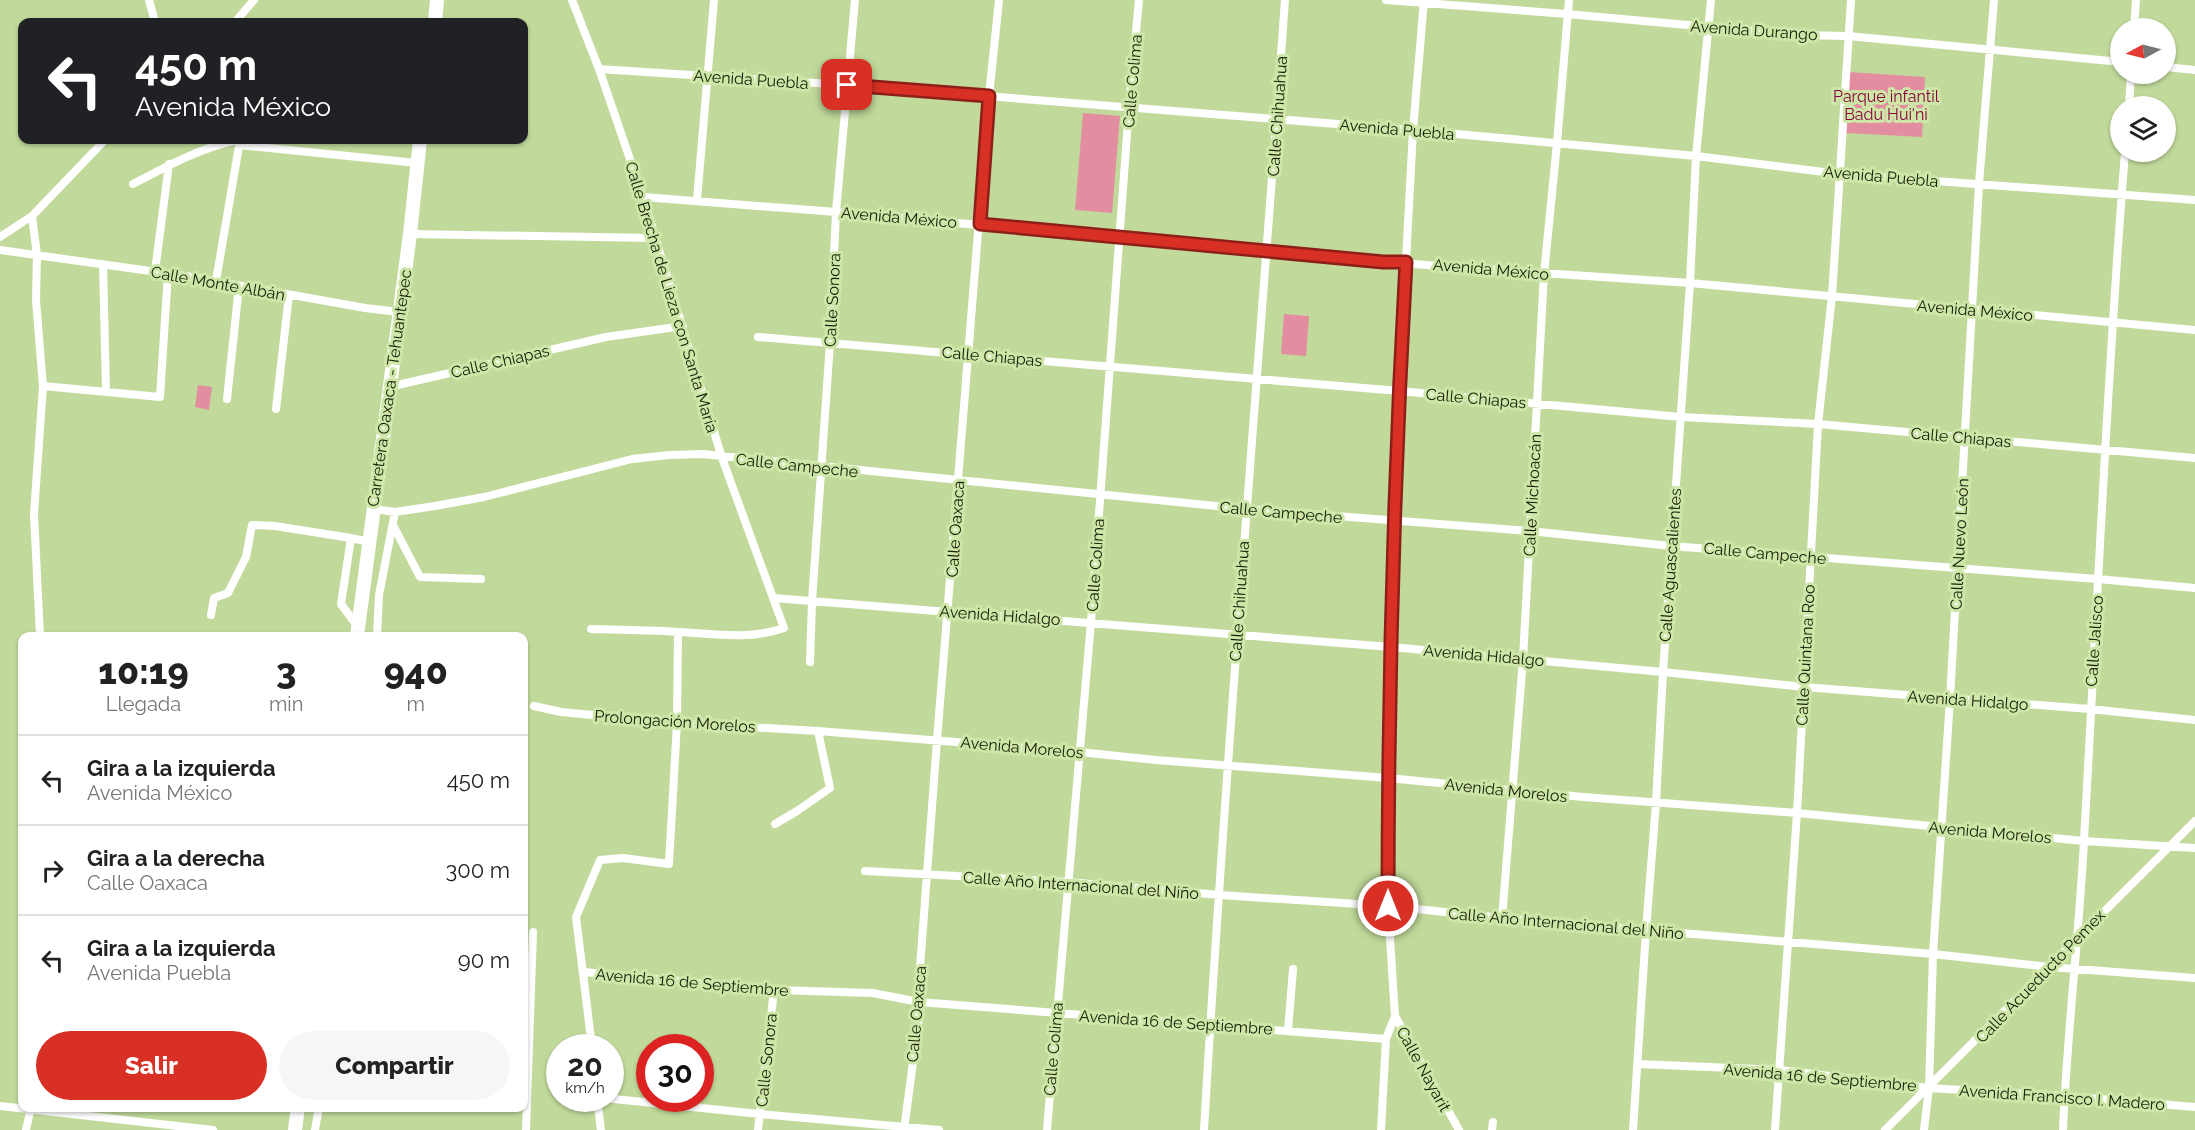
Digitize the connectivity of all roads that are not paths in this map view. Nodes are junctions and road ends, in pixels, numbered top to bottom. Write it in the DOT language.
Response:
graph roads {
  1 [pos="149,0"];
  2 [pos="254,0"];
  3 [pos="437,0"];
  4 [pos="572,0"];
  5 [pos="714,0"];
  6 [pos="855,0"];
  7 [pos="999,0"];
  8 [pos="1139,0"];
  9 [pos="1285,0"];
  10 [pos="1386,0"];
  11 [pos="1569,0"];
  12 [pos="1711,0"];
  13 [pos="1851,0"];
  14 [pos="1994,0"];
  15 [pos="2136,0"];
  16 [pos="1424,1"];
  17 [pos="1568,14"];
  18 [pos="154,18"];
  19 [pos="238,18"];
  20 [pos="435,18"];
  21 [pos="2135,18"];
  22 [pos="1709,27"];
  23 [pos="1848,36"];
  24 [pos="1990,50"];
  25 [pos="2110,61"];
  26 [pos="2176,68"];
  27 [pos="599,69"];
  28 [pos="2195,70"];
  29 [pos="708,77"];
  30 [pos="847,85"];
  31 [pos="989,96"];
  32 [pos="1129,107"];
  33 [pos="1277,120"];
  34 [pos="1413,130"];
  35 [pos="1557,143"];
  36 [pos="101,144"];
  37 [pos="217,144"];
  38 [pos="239,144"];
  39 [pos="264,144"];
  40 [pos="419,144"];
  41 [pos="1696,156"];
  42 [pos="417,162"];
  43 [pos="2124,162"];
  44 [pos="170,164"];
  45 [pos="1840,174"];
  46 [pos="134,184"];
  47 [pos="1979,184"];
  48 [pos="2122,195"];
  49 [pos="643,197"];
  50 [pos="697,200"];
  51 [pos="2195,200"];
  52 [pos="836,212"];
  53 [pos="32,216"];
  54 [pos="980,224"];
  55 [pos="410,234"];
  56 [pos="0,237"];
  57 [pos="1120,237"];
  58 [pos="654,238"];
  59 [pos="0,250"];
  60 [pos="1268,251"];
  61 [pos="37,255"];
  62 [pos="1406,262"];
  63 [pos="103,264"];
  64 [pos="155,272"];
  65 [pos="168,273"];
  66 [pos="1544,274"];
  67 [pos="216,281"];
  68 [pos="1690,283"];
  69 [pos="239,286"];
  70 [pos="289,295"];
  71 [pos="1832,296"];
  72 [pos="1972,310"];
  73 [pos="399,312"];
  74 [pos="2114,322"];
  75 [pos="683,326"];
  76 [pos="2195,330"];
  77 [pos="758,337"];
  78 [pos="830,343"];
  79 [pos="968,354"];
  80 [pos="1110,367"];
  81 [pos="1256,380"];
  82 [pos="44,386"];
  83 [pos="389,387"];
  84 [pos="106,391"];
  85 [pos="1399,391"];
  86 [pos="227,399"];
  87 [pos="1537,403"];
  88 [pos="276,409"];
  89 [pos="1681,417"];
  90 [pos="1818,424"];
  91 [pos="1965,437"];
  92 [pos="2105,450"];
  93 [pos="722,458"];
  94 [pos="2195,458"];
  95 [pos="820,467"];
  96 [pos="958,481"];
  97 [pos="1100,495"];
  98 [pos="373,509"];
  99 [pos="1246,509"];
  100 [pos="395,512"];
  101 [pos="1396,521"];
  102 [pos="393,525"];
  103 [pos="1530,531"];
  104 [pos="351,538"];
  105 [pos="369,542"];
  106 [pos="1671,546"];
  107 [pos="1811,557"];
  108 [pos="1958,567"];
  109 [pos="481,579"];
  110 [pos="2098,579"];
  111 [pos="2195,588"];
  112 [pos="772,598"];
  113 [pos="812,601"];
  114 [pos="949,611"];
  115 [pos="211,615"];
  116 [pos="1090,622"];
  117 [pos="591,629"];
  118 [pos="40,632"];
  119 [pos="358,632"];
  120 [pos="377,632"];
  121 [pos="678,632"];
  122 [pos="1236,636"];
  123 [pos="1391,647"];
  124 [pos="1523,658"];
  125 [pos="810,662"];
  126 [pos="1663,672"];
  127 [pos="1803,687"];
  128 [pos="1950,699"];
  129 [pos="534,706"];
  130 [pos="2090,709"];
  131 [pos="2195,720"];
  132 [pos="677,723"];
  133 [pos="818,731"];
  134 [pos="937,740"];
  135 [pos="1079,752"];
  136 [pos="1228,765"];
  137 [pos="1388,778"];
  138 [pos="1511,791"];
  139 [pos="1656,803"];
  140 [pos="1797,813"];
  141 [pos="2195,821"];
  142 [pos="775,824"];
  143 [pos="1940,828"];
  144 [pos="2084,841"];
  145 [pos="2170,846"];
  146 [pos="2195,848"];
  147 [pos="865,871"];
  148 [pos="927,875"];
  149 [pos="1068,882"];
  150 [pos="1220,895"];
  151 [pos="1388,906"];
  152 [pos="1502,918"];
  153 [pos="1646,930"];
  154 [pos="533,932"];
  155 [pos="2078,936"];
  156 [pos="1787,942"];
  157 [pos="1933,954"];
  158 [pos="2050,967"];
  159 [pos="1293,969"];
  160 [pos="2073,969"];
  161 [pos="584,972"];
  162 [pos="2195,978"];
  163 [pos="774,990"];
  164 [pos="919,1002"];
  165 [pos="1056,1013"];
  166 [pos="1395,1016"];
  167 [pos="1210,1024"];
  168 [pos="1288,1031"];
  169 [pos="591,1034"];
  170 [pos="1386,1039"];
  171 [pos="1638,1064"];
  172 [pos="1780,1070"];
  173 [pos="528,1073"];
  174 [pos="1929,1088"];
  175 [pos="2064,1096"];
  176 [pos="624,1100"];
  177 [pos="0,1106"];
  178 [pos="2195,1107"];
  179 [pos="18,1108"];
  180 [pos="30,1112"];
  181 [pos="57,1112"];
  182 [pos="297,1112"];
  183 [pos="318,1112"];
  184 [pos="527,1112"];
  185 [pos="599,1112"];
  186 [pos="760,1114"];
  187 [pos="904,1128"];
  188 [pos="26,1130"];
  189 [pos="213,1130"];
  190 [pos="295,1130"];
  191 [pos="315,1130"];
  192 [pos="526,1130"];
  193 [pos="601,1130"];
  194 [pos="758,1130"];
  195 [pos="939,1130"];
  196 [pos="1047,1130"];
  197 [pos="1204,1130"];
  198 [pos="1381,1130"];
  199 [pos="1459,1130"];
  200 [pos="1634,1130"];
  201 [pos="1775,1130"];
  202 [pos="1885,1130"];
  203 [pos="1924,1130"];
  204 [pos="2063,1130"];
  1 -- 18 [label="street"];
  2 -- 19 [label="street"];
  3 -- 20 [label="main road"];
  4 -- 27 [label="street, Calle Brecha de Lieza con Santa María"];
  5 -- 29 [label="street"];
  6 -- 30 [label="street, Calle Sonora"];
  7 -- 31 [label="street, Calle Oaxaca"];
  8 -- 32 [label="street, Calle Colima"];
  9 -- 33 [label="street, Calle Chihuahua"];
  10 -- 16 [label="street, Avenida Durango"];
  11 -- 17 [label="street, Calle Michoacán"];
  12 -- 22 [label="street, Calle Aguascalientes"];
  13 -- 23 [label="street, Calle Quintana Roo"];
  14 -- 24 [label="street, Calle Nuevo León"];
  15 -- 21 [label="street"];
  16 -- 17 [label="street, Avenida Durango"];
  16 -- 34 [label="street, Calle Nayarit"];
  17 -- 22 [label="street, Avenida Durango"];
  17 -- 35 [label="street, Calle Michoacán"];
  22 -- 23 [label="street, Avenida Durango"];
  22 -- 41 [label="street, Calle Aguascalientes"];
  23 -- 24 [label="street, Avenida Durango"];
  23 -- 45 [label="street, Calle Quintana Roo"];
  24 -- 25 [label="street, Avenida Durango"];
  24 -- 47 [label="street, Calle Nuevo León"];
  26 -- 28 [label="street"];
  27 -- 29 [label="street, Avenida Puebla"];
  27 -- 49 [label="street, Calle Brecha de Lieza con Santa María"];
  29 -- 30 [label="street, Avenida Puebla"];
  29 -- 50 [label="street"];
  30 -- 31 [label="street, Avenida Puebla"];
  30 -- 52 [label="street, Calle Sonora"];
  31 -- 32 [label="street, Avenida Puebla"];
  31 -- 54 [label="street, Calle Oaxaca"];
  32 -- 33 [label="street, Avenida Puebla"];
  32 -- 57 [label="street, Calle Colima"];
  33 -- 34 [label="street, Avenida Puebla"];
  33 -- 60 [label="street, Calle Chihuahua"];
  34 -- 35 [label="street, Avenida Puebla"];
  34 -- 62 [label="street, Calle Nayarit"];
  35 -- 41 [label="street, Avenida Puebla"];
  35 -- 66 [label="street, Calle Michoacán"];
  36 -- 53 [label="street"];
  37 -- 44 [label="street"];
  38 -- 67 [label="street"];
  39 -- 42 [label="street"];
  40 -- 42 [label="main road, Carretera Oaxaca - Tehuantepec"];
  41 -- 45 [label="street, Avenida Puebla"];
  41 -- 68 [label="street, Calle Aguascalientes"];
  42 -- 55 [label="main road, Carretera Oaxaca - Tehuantepec"];
  43 -- 48 [label="street, Calle Jalisco"];
  44 -- 46 [label="street"];
  44 -- 64 [label="street"];
  45 -- 47 [label="street, Avenida Puebla"];
  45 -- 71 [label="street, Calle Quintana Roo"];
  47 -- 48 [label="street, Avenida Puebla"];
  47 -- 72 [label="street, Calle Nuevo León"];
  48 -- 51 [label="street, Avenida Puebla"];
  48 -- 74 [label="street, Calle Jalisco"];
  49 -- 50 [label="street, Avenida México"];
  49 -- 58 [label="street, Calle Brecha de Lieza con Santa María"];
  50 -- 52 [label="street, Avenida México"];
  52 -- 54 [label="street, Avenida México"];
  52 -- 78 [label="street, Calle Sonora"];
  53 -- 56 [label="street"];
  53 -- 61 [label="street"];
  54 -- 57 [label="street, Avenida México"];
  54 -- 79 [label="street, Calle Oaxaca"];
  55 -- 58 [label="street"];
  55 -- 73 [label="main road, Carretera Oaxaca - Tehuantepec"];
  57 -- 60 [label="street, Avenida México"];
  57 -- 80 [label="street, Calle Colima"];
  58 -- 75 [label="street, Calle Brecha de Lieza con Santa María"];
  59 -- 61 [label="street, Calle Monte Albán"];
  60 -- 62 [label="street, Avenida México"];
  60 -- 81 [label="street, Calle Chihuahua"];
  61 -- 63 [label="street, Calle Monte Albán"];
  61 -- 82 [label="street"];
  62 -- 66 [label="street, Avenida México"];
  62 -- 85 [label="street, Calle Nayarit"];
  63 -- 64 [label="street, Calle Monte Albán"];
  63 -- 84 [label="street"];
  64 -- 65 [label="street, Calle Monte Albán"];
  65 -- 67 [label="street, Calle Monte Albán"];
  65 -- 84 [label="street"];
  66 -- 68 [label="street, Avenida México"];
  66 -- 87 [label="street, Calle Michoacán"];
  67 -- 69 [label="street, Calle Monte Albán"];
  68 -- 71 [label="street, Avenida México"];
  68 -- 89 [label="street, Calle Aguascalientes"];
  69 -- 70 [label="street, Calle Monte Albán"];
  69 -- 86 [label="street"];
  70 -- 73 [label="street, Calle Monte Albán"];
  70 -- 88 [label="street"];
  71 -- 72 [label="street, Avenida México"];
  71 -- 90 [label="street, Calle Quintana Roo"];
  72 -- 74 [label="street, Avenida México"];
  72 -- 91 [label="street, Calle Nuevo León"];
  73 -- 83 [label="main road, Carretera Oaxaca - Tehuantepec"];
  74 -- 76 [label="street, Avenida México"];
  74 -- 92 [label="street, Calle Jalisco"];
  75 -- 83 [label="street, Calle Chiapas"];
  75 -- 93 [label="street, Calle Brecha de Lieza con Santa María"];
  77 -- 78 [label="street, Calle Chiapas"];
  78 -- 79 [label="street, Calle Chiapas"];
  78 -- 95 [label="street, Calle Sonora"];
  79 -- 80 [label="street, Calle Chiapas"];
  79 -- 96 [label="street, Calle Oaxaca"];
  80 -- 81 [label="street, Calle Chiapas"];
  80 -- 97 [label="street, Calle Colima"];
  81 -- 85 [label="street, Calle Chiapas"];
  81 -- 99 [label="street, Calle Chihuahua"];
  82 -- 84 [label="street"];
  82 -- 118 [label="street"];
  83 -- 98 [label="main road, Carretera Oaxaca - Tehuantepec"];
  85 -- 87 [label="street, Calle Chiapas"];
  85 -- 101 [label="street, Calle Nayarit"];
  87 -- 89 [label="street, Calle Chiapas"];
  87 -- 103 [label="street, Calle Michoacán"];
  89 -- 90 [label="street, Calle Chiapas"];
  89 -- 106 [label="street, Calle Aguascalientes"];
  90 -- 91 [label="street, Calle Chiapas"];
  90 -- 107 [label="street, Calle Quintana Roo"];
  91 -- 92 [label="street, Calle Chiapas"];
  91 -- 108 [label="street, Calle Nuevo León"];
  92 -- 94 [label="street, Calle Chiapas"];
  92 -- 110 [label="street, Calle Jalisco"];
  93 -- 95 [label="street, Calle Campeche"];
  93 -- 100 [label="street, Calle Campeche"];
  93 -- 112 [label="street, Calle Brecha de Lieza con Santa María"];
  95 -- 96 [label="street, Calle Campeche"];
  95 -- 113 [label="street, Calle Sonora"];
  96 -- 97 [label="street, Calle Campeche"];
  96 -- 114 [label="street, Calle Oaxaca"];
  97 -- 99 [label="street, Calle Campeche"];
  97 -- 116 [label="street, Calle Colima"];
  98 -- 100 [label="street, Calle Campeche"];
  98 -- 105 [label="main road, Carretera Oaxaca - Tehuantepec"];
  99 -- 101 [label="street, Calle Campeche"];
  99 -- 122 [label="street, Calle Chihuahua"];
  100 -- 102 [label="street"];
  101 -- 103 [label="street, Calle Campeche"];
  101 -- 123 [label="street, Calle Nayarit"];
  102 -- 109 [label="street"];
  102 -- 120 [label="street"];
  103 -- 106 [label="street, Calle Campeche"];
  103 -- 124 [label="street, Calle Michoacán"];
  104 -- 105 [label="street"];
  104 -- 115 [label="street"];
  104 -- 119 [label="street"];
  105 -- 119 [label="main road, Carretera Oaxaca - Tehuantepec"];
  106 -- 107 [label="street, Calle Campeche"];
  106 -- 126 [label="street, Calle Aguascalientes"];
  107 -- 108 [label="street, Calle Campeche"];
  107 -- 127 [label="street, Calle Quintana Roo"];
  108 -- 110 [label="street, Calle Campeche"];
  108 -- 128 [label="street, Calle Nuevo León"];
  110 -- 111 [label="street, Calle Campeche"];
  110 -- 130 [label="street, Calle Jalisco"];
  112 -- 113 [label="street, Avenida Hidalgo"];
  112 -- 121 [label="street, Calle Brecha de Lieza con Santa María"];
  113 -- 114 [label="street, Avenida Hidalgo"];
  113 -- 125 [label="street, Calle Sonora"];
  114 -- 116 [label="street, Avenida Hidalgo"];
  114 -- 134 [label="street, Calle Oaxaca"];
  116 -- 122 [label="street, Avenida Hidalgo"];
  116 -- 135 [label="street, Calle Colima"];
  117 -- 121 [label="street"];
  121 -- 132 [label="street"];
  122 -- 123 [label="street, Avenida Hidalgo"];
  122 -- 136 [label="street, Calle Chihuahua"];
  123 -- 124 [label="street, Avenida Hidalgo"];
  123 -- 137 [label="street, Calle Nayarit"];
  124 -- 126 [label="street, Avenida Hidalgo"];
  124 -- 138 [label="street, Calle Michoacán"];
  126 -- 127 [label="street, Avenida Hidalgo"];
  126 -- 139 [label="street, Calle Aguascalientes"];
  127 -- 128 [label="street, Avenida Hidalgo"];
  127 -- 140 [label="street, Calle Quintana Roo"];
  128 -- 130 [label="street, Avenida Hidalgo"];
  128 -- 143 [label="street, Calle Nuevo León"];
  129 -- 132 [label="street, Prolongación Morelos"];
  130 -- 131 [label="street, Avenida Hidalgo"];
  130 -- 144 [label="street, Calle Jalisco"];
  132 -- 133 [label="street, Prolongación Morelos"];
  132 -- 161 [label="street"];
  133 -- 134 [label="street, Avenida Morelos"];
  133 -- 142 [label="street"];
  134 -- 135 [label="street, Avenida Morelos"];
  134 -- 148 [label="street, Calle Oaxaca"];
  135 -- 136 [label="street, Avenida Morelos"];
  135 -- 149 [label="street, Calle Colima"];
  136 -- 137 [label="street, Avenida Morelos"];
  136 -- 150 [label="street, Calle Chihuahua"];
  137 -- 138 [label="street, Avenida Morelos"];
  137 -- 151 [label="street, Calle Nayarit"];
  138 -- 139 [label="street, Avenida Morelos"];
  138 -- 152 [label="street, Calle Michoacán"];
  139 -- 140 [label="street, Avenida Morelos"];
  139 -- 153 [label="street, Calle Aguascalientes"];
  140 -- 143 [label="street, Avenida Morelos"];
  140 -- 156 [label="street, Calle Quintana Roo"];
  141 -- 145 [label="street, Calle Acueducto Pemex"];
  143 -- 144 [label="street, Avenida Morelos"];
  143 -- 157 [label="street, Calle Nuevo León"];
  144 -- 145 [label="street, Avenida Morelos"];
  144 -- 155 [label="street, Calle Jalisco"];
  145 -- 146 [label="street, Avenida Morelos"];
  145 -- 155 [label="street, Calle Acueducto Pemex"];
  147 -- 148 [label="street, Calle Año Internacional del Niño"];
  148 -- 149 [label="street, Calle Año Internacional del Niño"];
  148 -- 164 [label="street, Calle Oaxaca"];
  149 -- 150 [label="street, Calle Año Internacional del Niño"];
  149 -- 165 [label="street, Calle Colima"];
  150 -- 151 [label="street, Calle Año Internacional del Niño"];
  150 -- 167 [label="street, Calle Chihuahua"];
  151 -- 152 [label="street, Calle Año Internacional del Niño"];
  151 -- 166 [label="street, Calle Nayarit"];
  152 -- 153 [label="street, Calle Año Internacional del Niño"];
  153 -- 156 [label="street, Calle Año Internacional del Niño"];
  153 -- 171 [label="street, Calle Aguascalientes"];
  154 -- 173 [label="street"];
  155 -- 158 [label="street, Calle Acueducto Pemex"];
  155 -- 160 [label="street, Calle Jalisco"];
  156 -- 157 [label="street, Calle Año Internacional del Niño"];
  156 -- 172 [label="street, Calle Quintana Roo"];
  157 -- 158 [label="street, Calle Año Internacional del Niño"];
  157 -- 174 [label="street, Calle Nuevo León"];
  158 -- 160 [label="street, Calle Año Internacional del Niño"];
  158 -- 174 [label="street, Calle Acueducto Pemex"];
  159 -- 168 [label="street"];
  160 -- 162 [label="street, Calle Año Internacional del Niño"];
  160 -- 175 [label="street, Calle Jalisco"];
  161 -- 163 [label="street, Avenida 16 de Septiembre"];
  161 -- 169 [label="street"];
  163 -- 164 [label="street, Avenida 16 de Septiembre"];
  163 -- 186 [label="street, Calle Sonora"];
  164 -- 165 [label="street, Avenida 16 de Septiembre"];
  164 -- 187 [label="street, Calle Oaxaca"];
  165 -- 167 [label="street, Avenida 16 de Septiembre"];
  165 -- 196 [label="street, Calle Colima"];
  166 -- 170 [label="street"];
  166 -- 199 [label="street, Calle Nayarit"];
  167 -- 168 [label="street, Avenida 16 de Septiembre"];
  167 -- 197 [label="street, Calle Chihuahua"];
  168 -- 170 [label="street, Avenida 16 de Septiembre"];
  170 -- 198 [label="street, Calle Nayarit"];
  171 -- 172 [label="street, Avenida 16 de Septiembre"];
  171 -- 200 [label="street, Calle Aguascalientes"];
  172 -- 174 [label="street, Avenida 16 de Septiembre"];
  172 -- 201 [label="street, Calle Quintana Roo"];
  174 -- 175 [label="street, Avenida Francisco I. Madero"];
  174 -- 202 [label="street, Calle Acueducto Pemex"];
  174 -- 203 [label="street"];
  175 -- 178 [label="street, Avenida Francisco I. Madero"];
  175 -- 204 [label="street, Calle Jalisco"];
  176 -- 186 [label="street"];
  177 -- 179 [label="street"];
  180 -- 188 [label="street"];
  181 -- 189 [label="street"];
  182 -- 190 [label="main road"];
  183 -- 191 [label="street"];
  184 -- 192 [label="street"];
  185 -- 193 [label="street"];
  186 -- 187 [label="street"];
  186 -- 194 [label="street, Calle Sonora"];
  187 -- 195 [label="street"];
}
